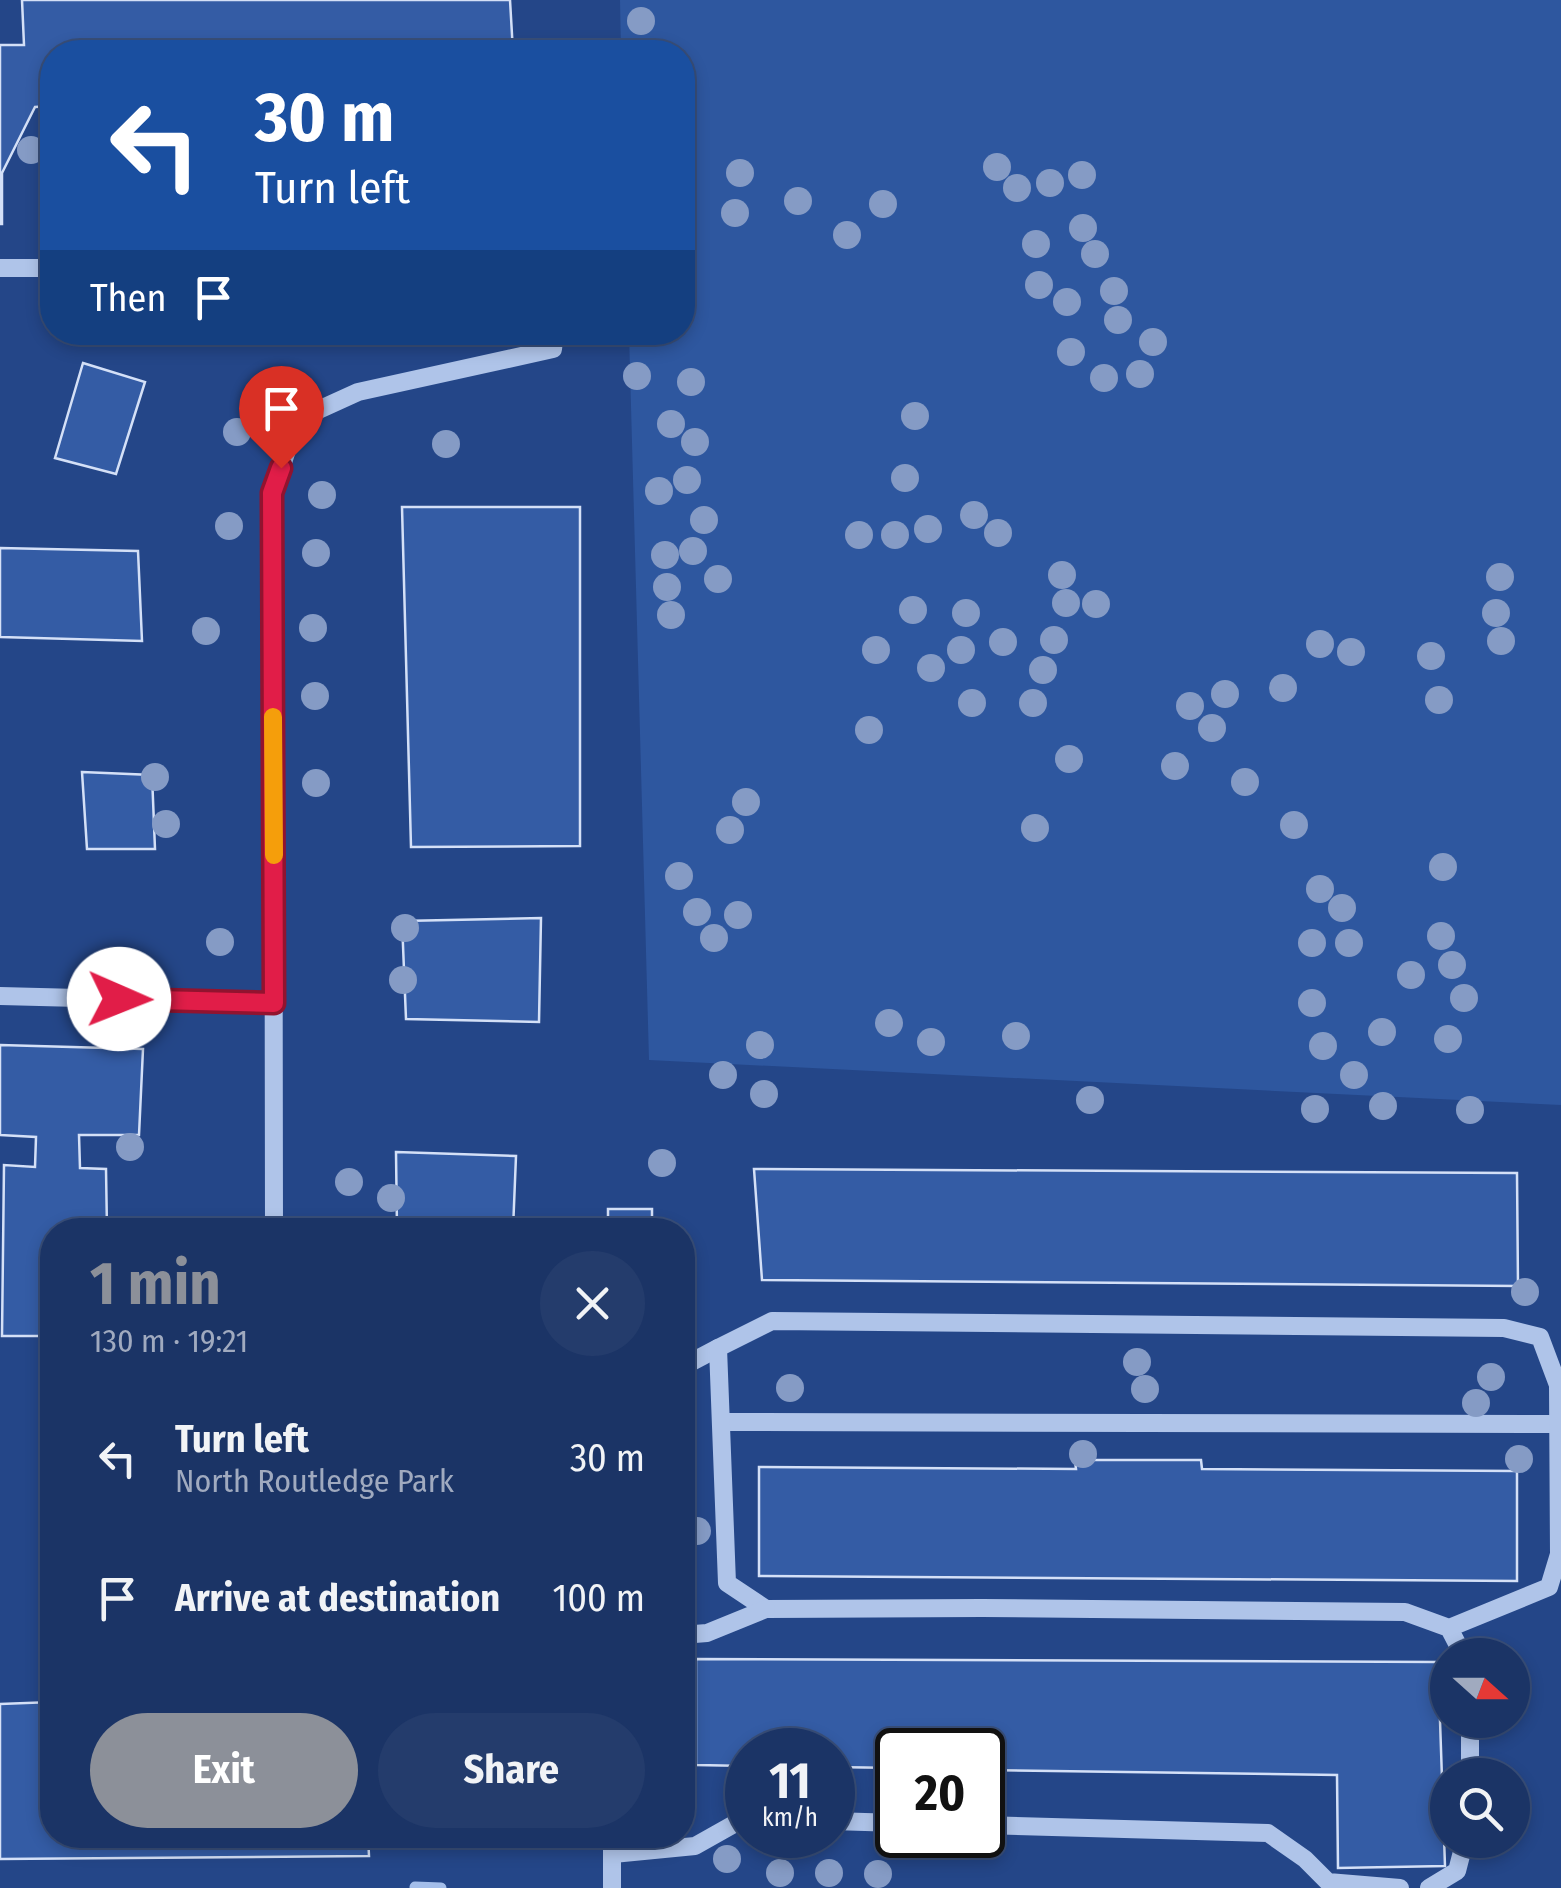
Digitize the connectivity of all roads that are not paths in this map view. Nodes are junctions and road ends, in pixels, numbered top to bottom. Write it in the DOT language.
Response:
graph roads {
  1 [pos="0,268"];
  2 [pos="40,268"];
  3 [pos="539,345"];
  4 [pos="0,996"];
  5 [pos="274,1003"];
  6 [pos="274,1218"];
  7 [pos="718,1348"];
  8 [pos="695,1360"];
  9 [pos="721,1422"];
  10 [pos="1559,1424"];
  11 [pos="766,1610"];
  12 [pos="1449,1628"];
  13 [pos="695,1634"];
  14 [pos="1454,1638"];
  15 [pos="1005,1827"];
  16 [pos="725,1829"];
  17 [pos="695,1846"];
  18 [pos="613,1848"];
  19 [pos="1460,1858"];
  20 [pos="612,1888"];
  21 [pos="1400,1888"];
  22 [pos="1428,1888"];
  1 -- 2 [label="street"];
  3 -- 5 [label="street"];
  4 -- 5 [label="street"];
  5 -- 6 [label="street"];
  7 -- 8 [label="street"];
  7 -- 9 [label="street"];
  7 -- 10 [label="street"];
  9 -- 10 [label="street"];
  9 -- 11 [label="street"];
  10 -- 12 [label="street"];
  11 -- 12 [label="street"];
  11 -- 13 [label="street"];
  12 -- 14 [label="street"];
  15 -- 21 [label="street"];
  16 -- 17 [label="street"];
  18 -- 20 [label="street"];
  19 -- 22 [label="street"];
}
